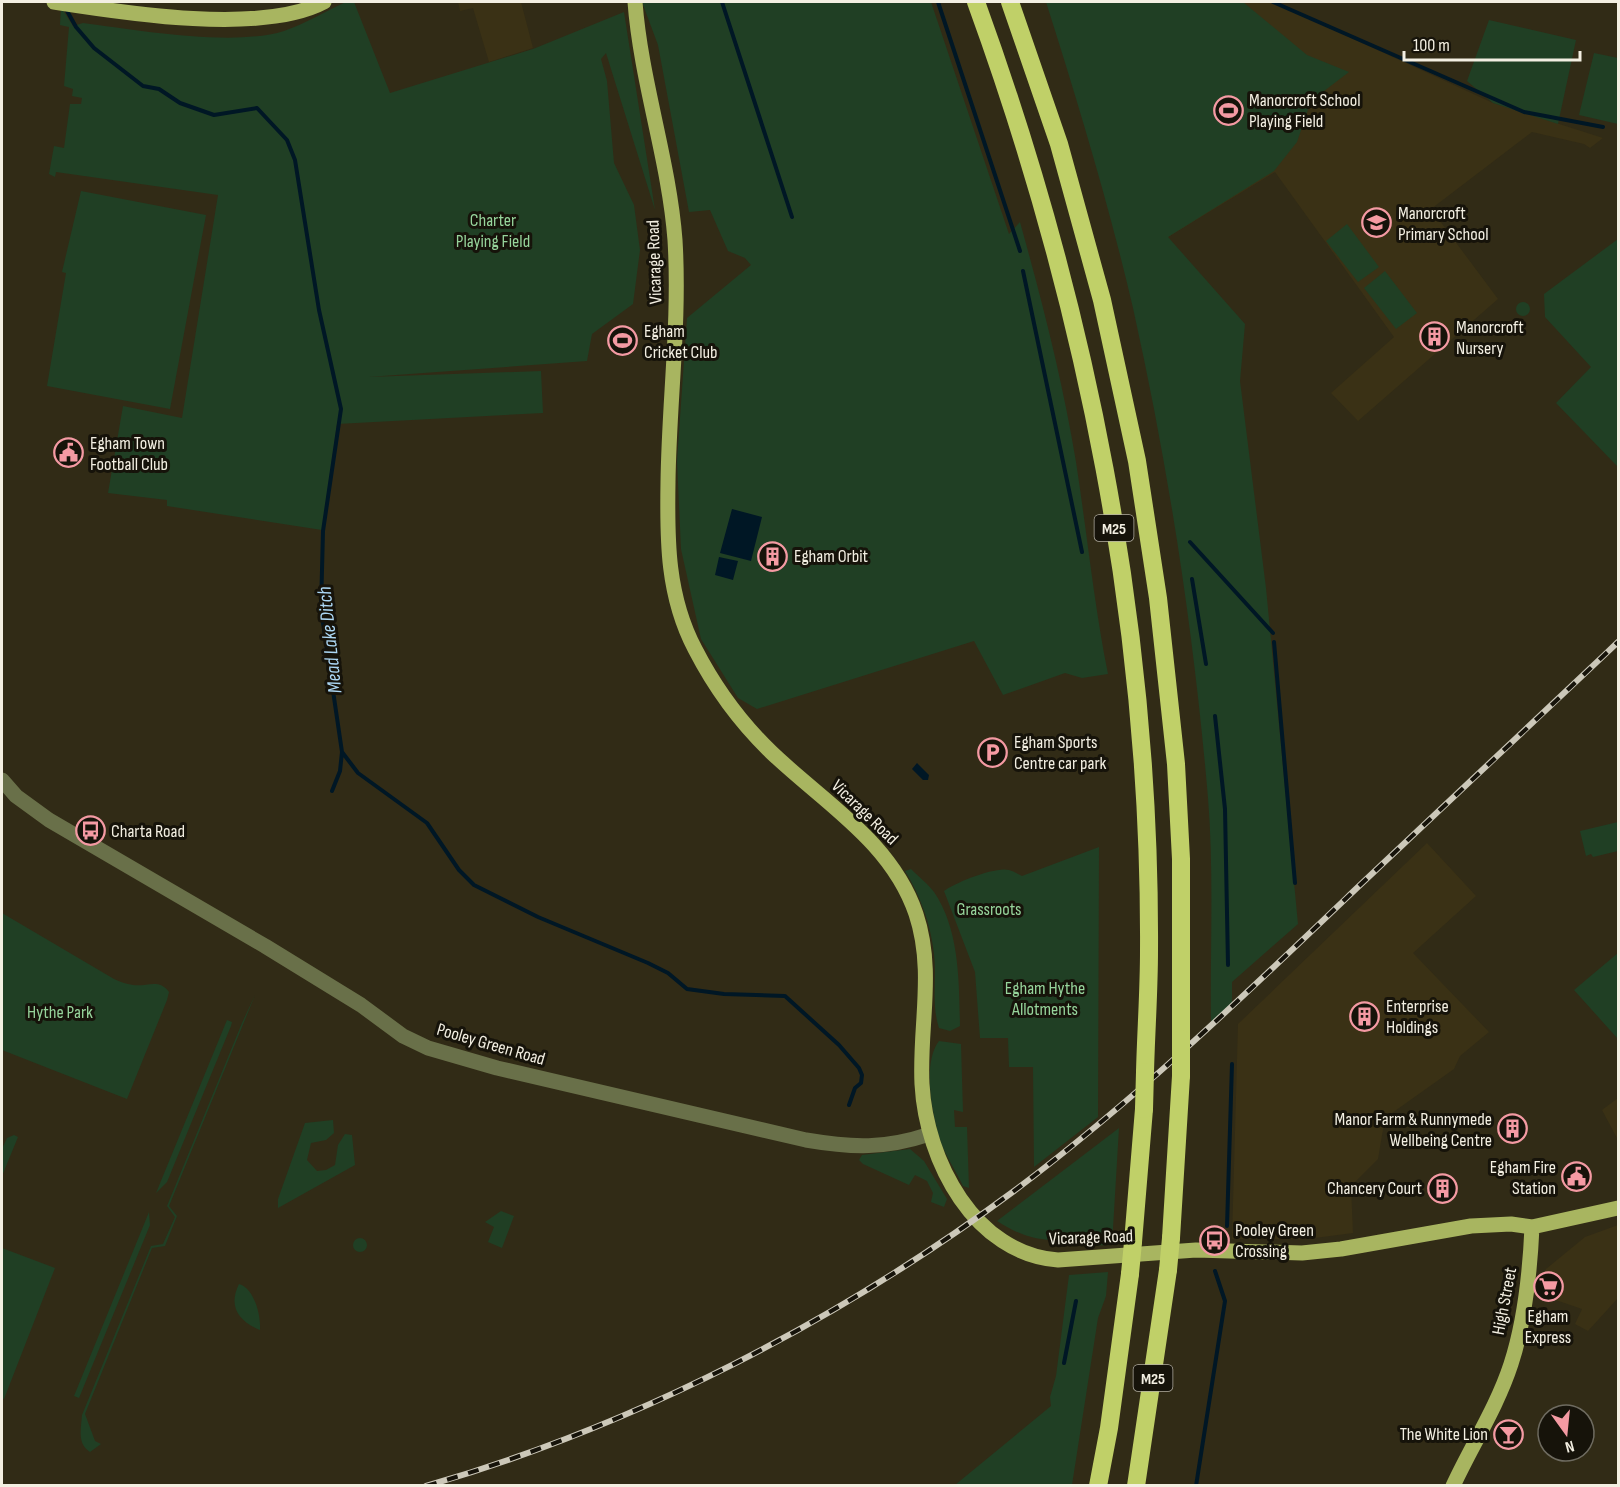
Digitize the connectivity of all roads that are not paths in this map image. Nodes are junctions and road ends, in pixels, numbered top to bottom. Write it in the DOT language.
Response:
graph roads {
  1 [pos="54,2"];
  2 [pos="324,2"];
  3 [pos="634,2"];
  4 [pos="976,2"];
  5 [pos="1010,2"];
  6 [pos="2,780"];
  7 [pos="930,1134"];
  8 [pos="1618,1208"];
  9 [pos="1532,1227"];
  10 [pos="1098,1485"];
  11 [pos="1136,1485"];
  12 [pos="1453,1485"];
  1 -- 2 [label="main road"];
  3 -- 7 [label="main road, Vicarage Road"];
  4 -- 10 [label="highway, M25, bridge"];
  5 -- 11 [label="highway, M25, bridge"];
  6 -- 7 [label="street, Pooley Green Road"];
  7 -- 9 [label="main road, Vicarage Road"];
  8 -- 9 [label="main road"];
  9 -- 12 [label="main road, High Street"];
}
